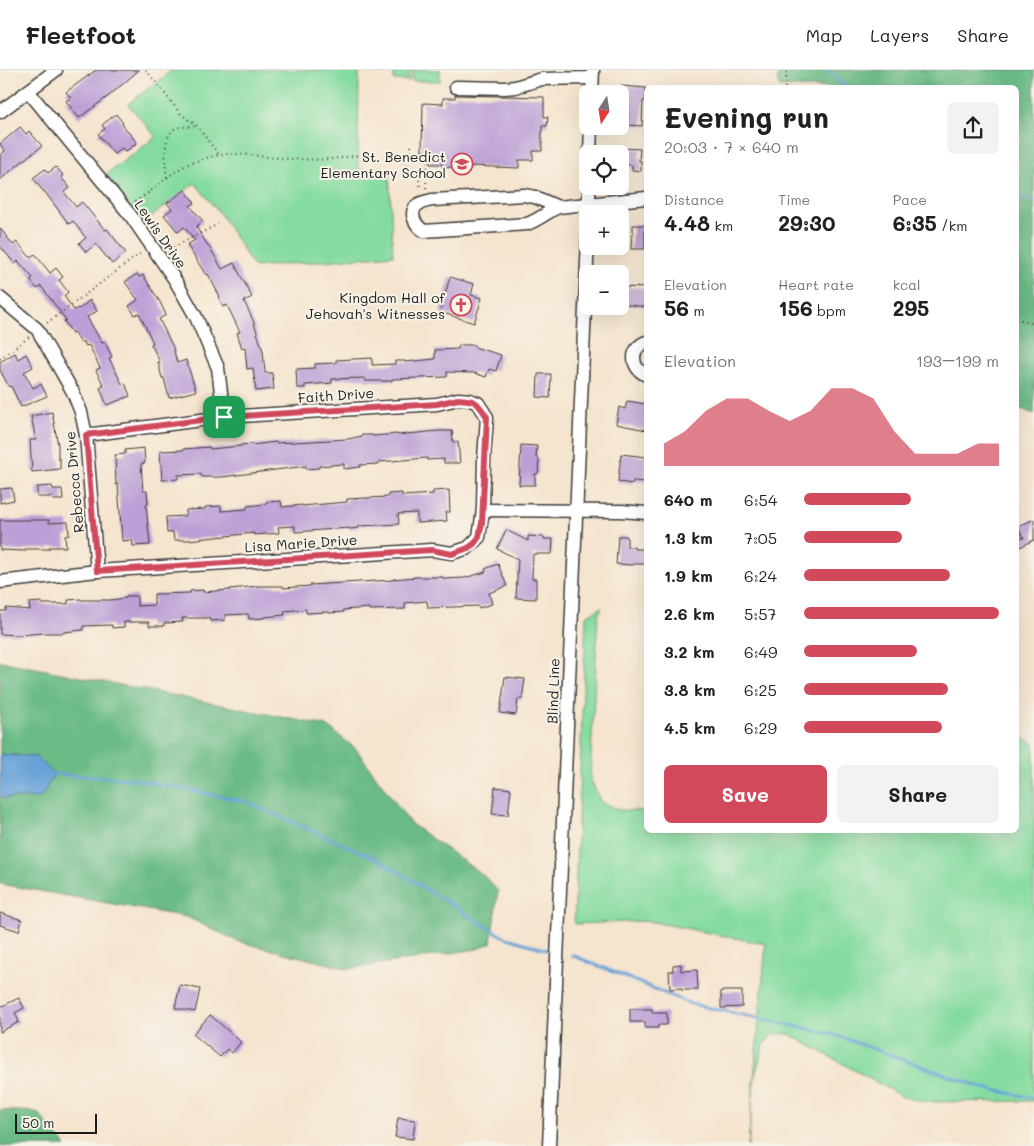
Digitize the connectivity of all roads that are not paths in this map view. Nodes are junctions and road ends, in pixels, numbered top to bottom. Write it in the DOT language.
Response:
graph roads {
  1 [pos="56,70"];
  2 [pos="593,74"];
  3 [pos="456,87"];
  4 [pos="28,91"];
  5 [pos="0,112"];
  6 [pos="644,198"];
  7 [pos="606,205"];
  8 [pos="558,206"];
  9 [pos="579,207"];
  10 [pos="587,255"];
  11 [pos="0,298"];
  12 [pos="644,343"];
  13 [pos="644,374"];
  14 [pos="224,417"];
  15 [pos="86,435"];
  16 [pos="483,510"];
  17 [pos="575,511"];
  18 [pos="644,513"];
  19 [pos="97,571"];
  20 [pos="0,582"];
  21 [pos="549,1146"];
  1 -- 4 [label="street"];
  2 -- 3 [label="street"];
  4 -- 5 [label="street"];
  4 -- 14 [label="street, Lewis Drive"];
  6 -- 7 [label="street"];
  8 -- 8 [label="street"];
  8 -- 9 [label="street"];
  10 -- 17 [label="street, Blind Line"];
  11 -- 15 [label="street, Rebecca Drive"];
  12 -- 13 [label="street"];
  14 -- 15 [label="street, Faith Drive"];
  14 -- 16 [label="street, Faith Drive"];
  15 -- 19 [label="street, Rebecca Drive"];
  16 -- 17 [label="street"];
  16 -- 19 [label="street, Lisa Marie Drive"];
  17 -- 18 [label="street"];
  17 -- 21 [label="street, Blind Line"];
  19 -- 20 [label="street, Lisa Marie Drive"];
}
